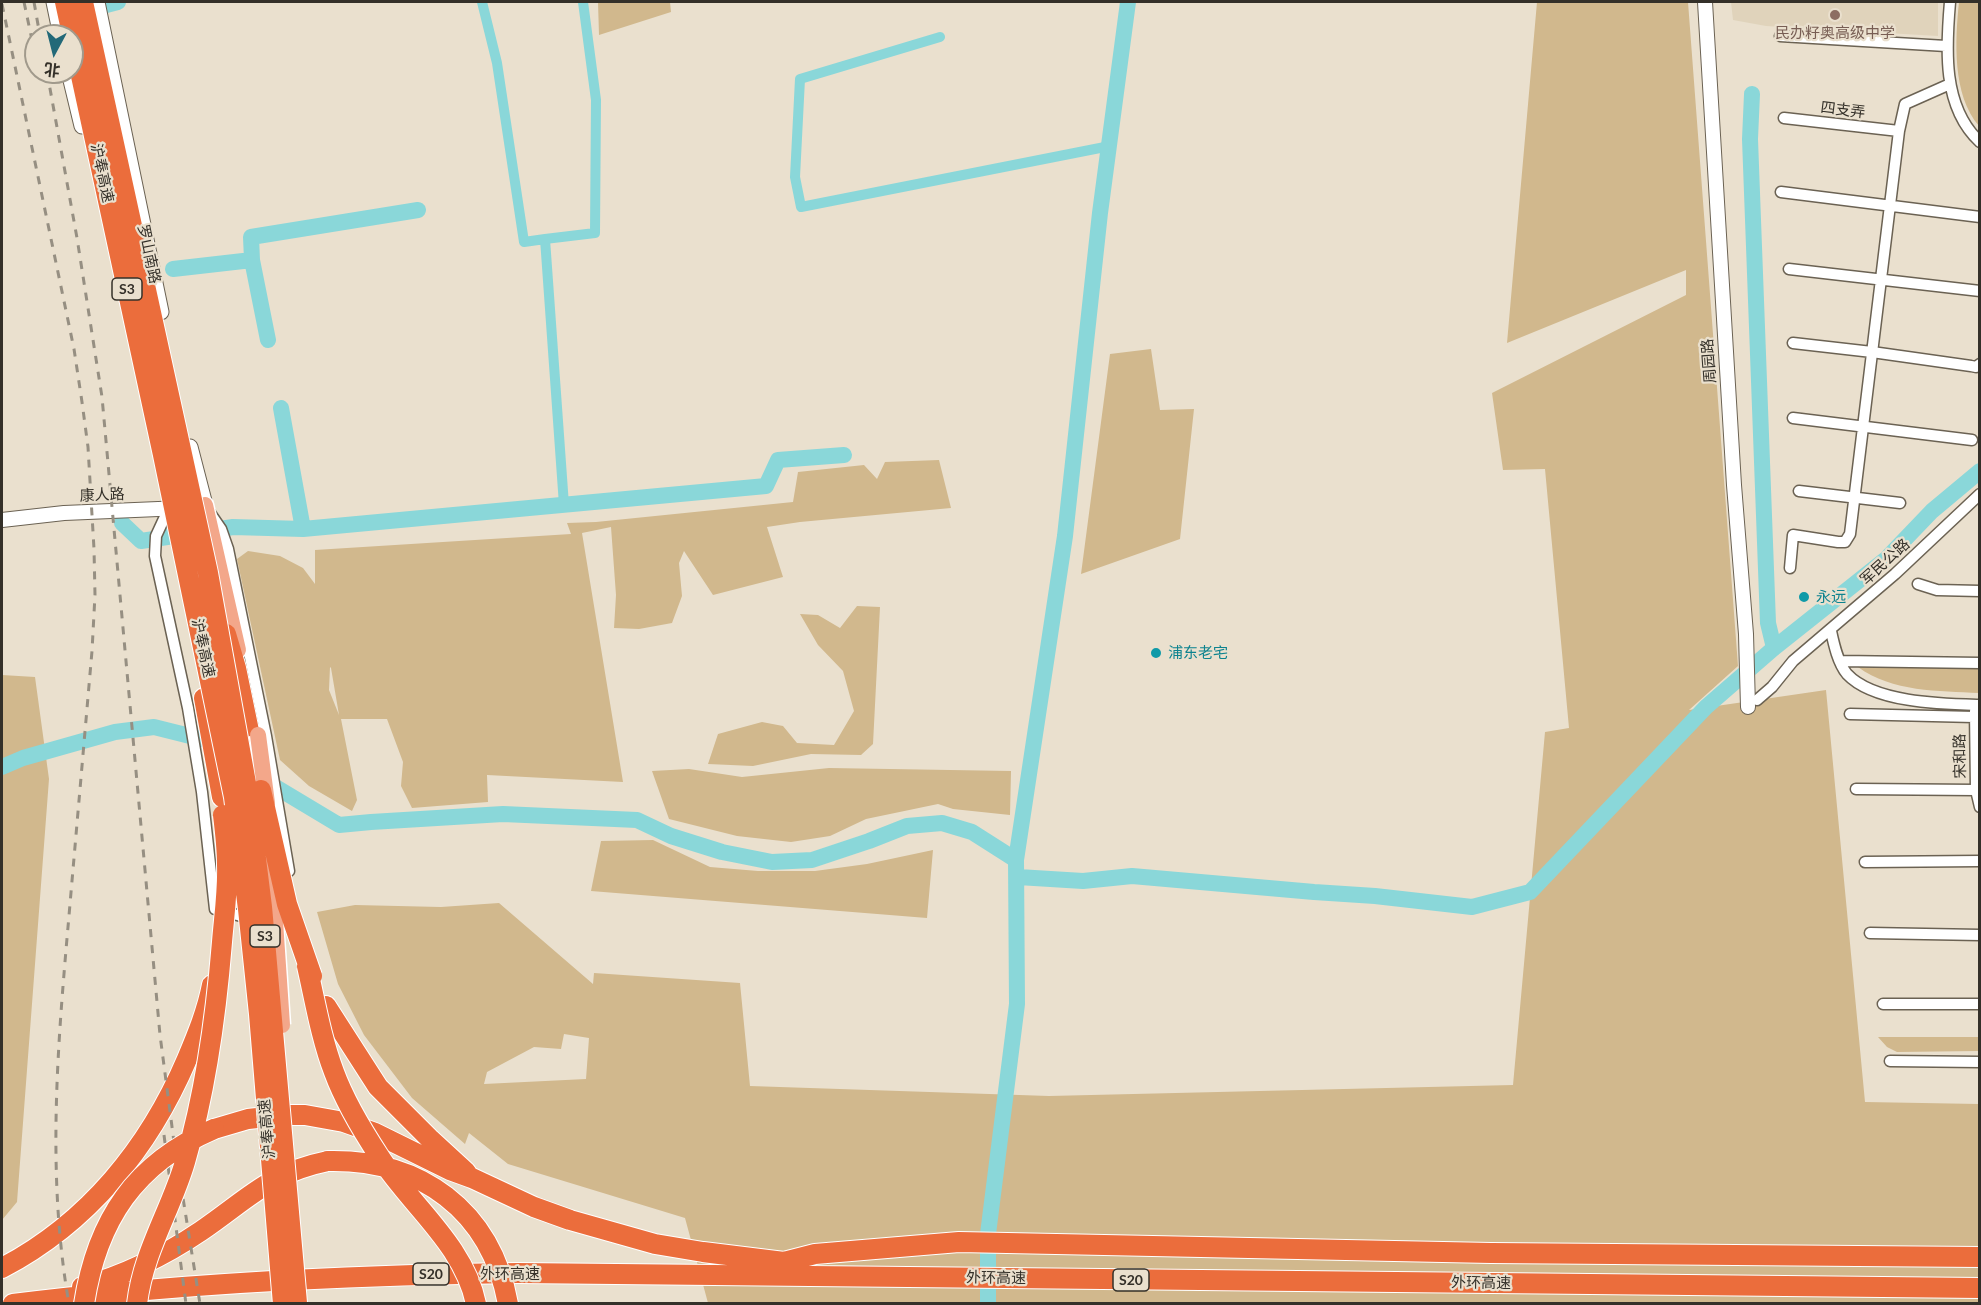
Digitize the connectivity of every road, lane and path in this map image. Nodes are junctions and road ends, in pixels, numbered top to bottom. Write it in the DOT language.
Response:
graph roads {
  1 [pos="54,2"];
  2 [pos="64,2"];
  3 [pos="83,2"];
  4 [pos="97,2"];
  5 [pos="1705,2"];
  6 [pos="1950,2"];
  7 [pos="59,24"];
  8 [pos="1780,36"];
  9 [pos="1946,46"];
  10 [pos="72,84"];
  11 [pos="1950,84"];
  12 [pos="1784,118"];
  13 [pos="1899,131"];
  14 [pos="1980,142"];
  15 [pos="1781,192"];
  16 [pos="1889,206"];
  17 [pos="1980,217"];
  18 [pos="1789,269"];
  19 [pos="1880,280"];
  20 [pos="1980,291"];
  21 [pos="1793,344"];
  22 [pos="1872,352"];
  23 [pos="1980,364"];
  24 [pos="1793,417"];
  25 [pos="1864,426"];
  26 [pos="1972,440"];
  27 [pos="1799,491"];
  28 [pos="1980,494"];
  29 [pos="1853,498"];
  30 [pos="1900,503"];
  31 [pos="205,505"];
  32 [pos="174,513"];
  33 [pos="2,520"];
  34 [pos="1790,568"];
  35 [pos="208,573"];
  36 [pos="189,576"];
  37 [pos="1918,584"];
  38 [pos="1980,591"];
  39 [pos="1831,631"];
  40 [pos="1841,661"];
  41 [pos="1980,663"];
  42 [pos="1752,703"];
  43 [pos="1978,705"];
  44 [pos="1850,714"];
  45 [pos="1974,717"];
  46 [pos="1978,762"];
  47 [pos="1856,789"];
  48 [pos="1976,790"];
  49 [pos="1980,807"];
  50 [pos="274,821"];
  51 [pos="1980,861"];
  52 [pos="1865,862"];
  53 [pos="223,933"];
  54 [pos="1870,933"];
  55 [pos="1980,935"];
  56 [pos="307,966"];
  57 [pos="1883,1004"];
  58 [pos="1980,1004"];
  59 [pos="1890,1061"];
  60 [pos="1980,1062"];
  61 [pos="472,1178"];
  62 [pos="1980,1257"];
  63 [pos="784,1262"];
  64 [pos="2,1268"];
  65 [pos="812,1276"];
  66 [pos="1980,1288"];
  67 [pos="51,1299"];
  68 [pos="297,1303"];
  69 [pos="13,1304"];
  70 [pos="84,1304"];
  71 [pos="137,1304"];
  72 [pos="278,1304"];
  73 [pos="283,1304"];
  74 [pos="305,1304"];
  75 [pos="476,1304"];
  76 [pos="508,1304"];
  1 -- 7 [label="main road"];
  2 -- 36 [label="highway, 沪奉高速 / S3, bridge"];
  3 -- 35 [label="highway, 沪奉高速 / S3, bridge"];
  4 -- 31 [label="main road, 罗山南路"];
  5 -- 42 [label="street, 周园路"];
  6 -- 9 [label="street"];
  8 -- 9 [label="street"];
  9 -- 11 [label="street"];
  10 -- 32 [label="main road"];
  11 -- 13 [label="street"];
  11 -- 14 [label="street"];
  12 -- 13 [label="street, 四支弄"];
  13 -- 16 [label="street"];
  15 -- 16 [label="street"];
  16 -- 17 [label="street"];
  16 -- 19 [label="street"];
  18 -- 19 [label="street"];
  19 -- 20 [label="street"];
  19 -- 22 [label="street"];
  21 -- 22 [label="street"];
  22 -- 23 [label="street"];
  22 -- 25 [label="street"];
  24 -- 25 [label="street"];
  25 -- 26 [label="street"];
  25 -- 29 [label="street"];
  27 -- 29 [label="street"];
  28 -- 39 [label="street, 军民公路"];
  29 -- 30 [label="street"];
  29 -- 34 [label="street"];
  31 -- 32 [label="street, 康人路"];
  31 -- 50 [label="main road, bridge"];
  32 -- 33 [label="street, 康人路"];
  32 -- 50 [label="street"];
  32 -- 72 [label="main road, bridge"];
  35 -- 50 [label="highway, bridge"];
  35 -- 68 [label="highway, 沪奉高速 / S3, bridge"];
  36 -- 53 [label="highway, bridge"];
  36 -- 73 [label="highway, 沪奉高速 / S3, bridge"];
  37 -- 38 [label="street"];
  39 -- 40 [label="street"];
  39 -- 42 [label="street, 军民公路"];
  40 -- 41 [label="street"];
  40 -- 43 [label="street"];
  43 -- 45 [label="street, 宋和路"];
  44 -- 45 [label="street"];
  45 -- 46 [label="street, 宋和路"];
  46 -- 48 [label="street, 宋和路"];
  47 -- 48 [label="street"];
  48 -- 49 [label="street, 宋和路"];
  50 -- 56 [label="highway, bridge"];
  50 -- 74 [label="main road, bridge"];
  51 -- 52 [label="street"];
  53 -- 64 [label="highway, bridge"];
  53 -- 71 [label="highway, bridge"];
  54 -- 55 [label="street"];
  56 -- 61 [label="highway, bridge"];
  56 -- 75 [label="highway, bridge"];
  57 -- 58 [label="street"];
  59 -- 60 [label="street"];
  61 -- 63 [label="highway"];
  61 -- 70 [label="highway, bridge"];
  62 -- 63 [label="highway"];
  63 -- 65 [label="highway"];
  65 -- 66 [label="highway, 外环高速 / S20"];
  65 -- 67 [label="highway, 外环高速 / S20"];
  67 -- 69 [label="highway, 外环高速 / S20"];
  67 -- 76 [label="highway, bridge"];
}
